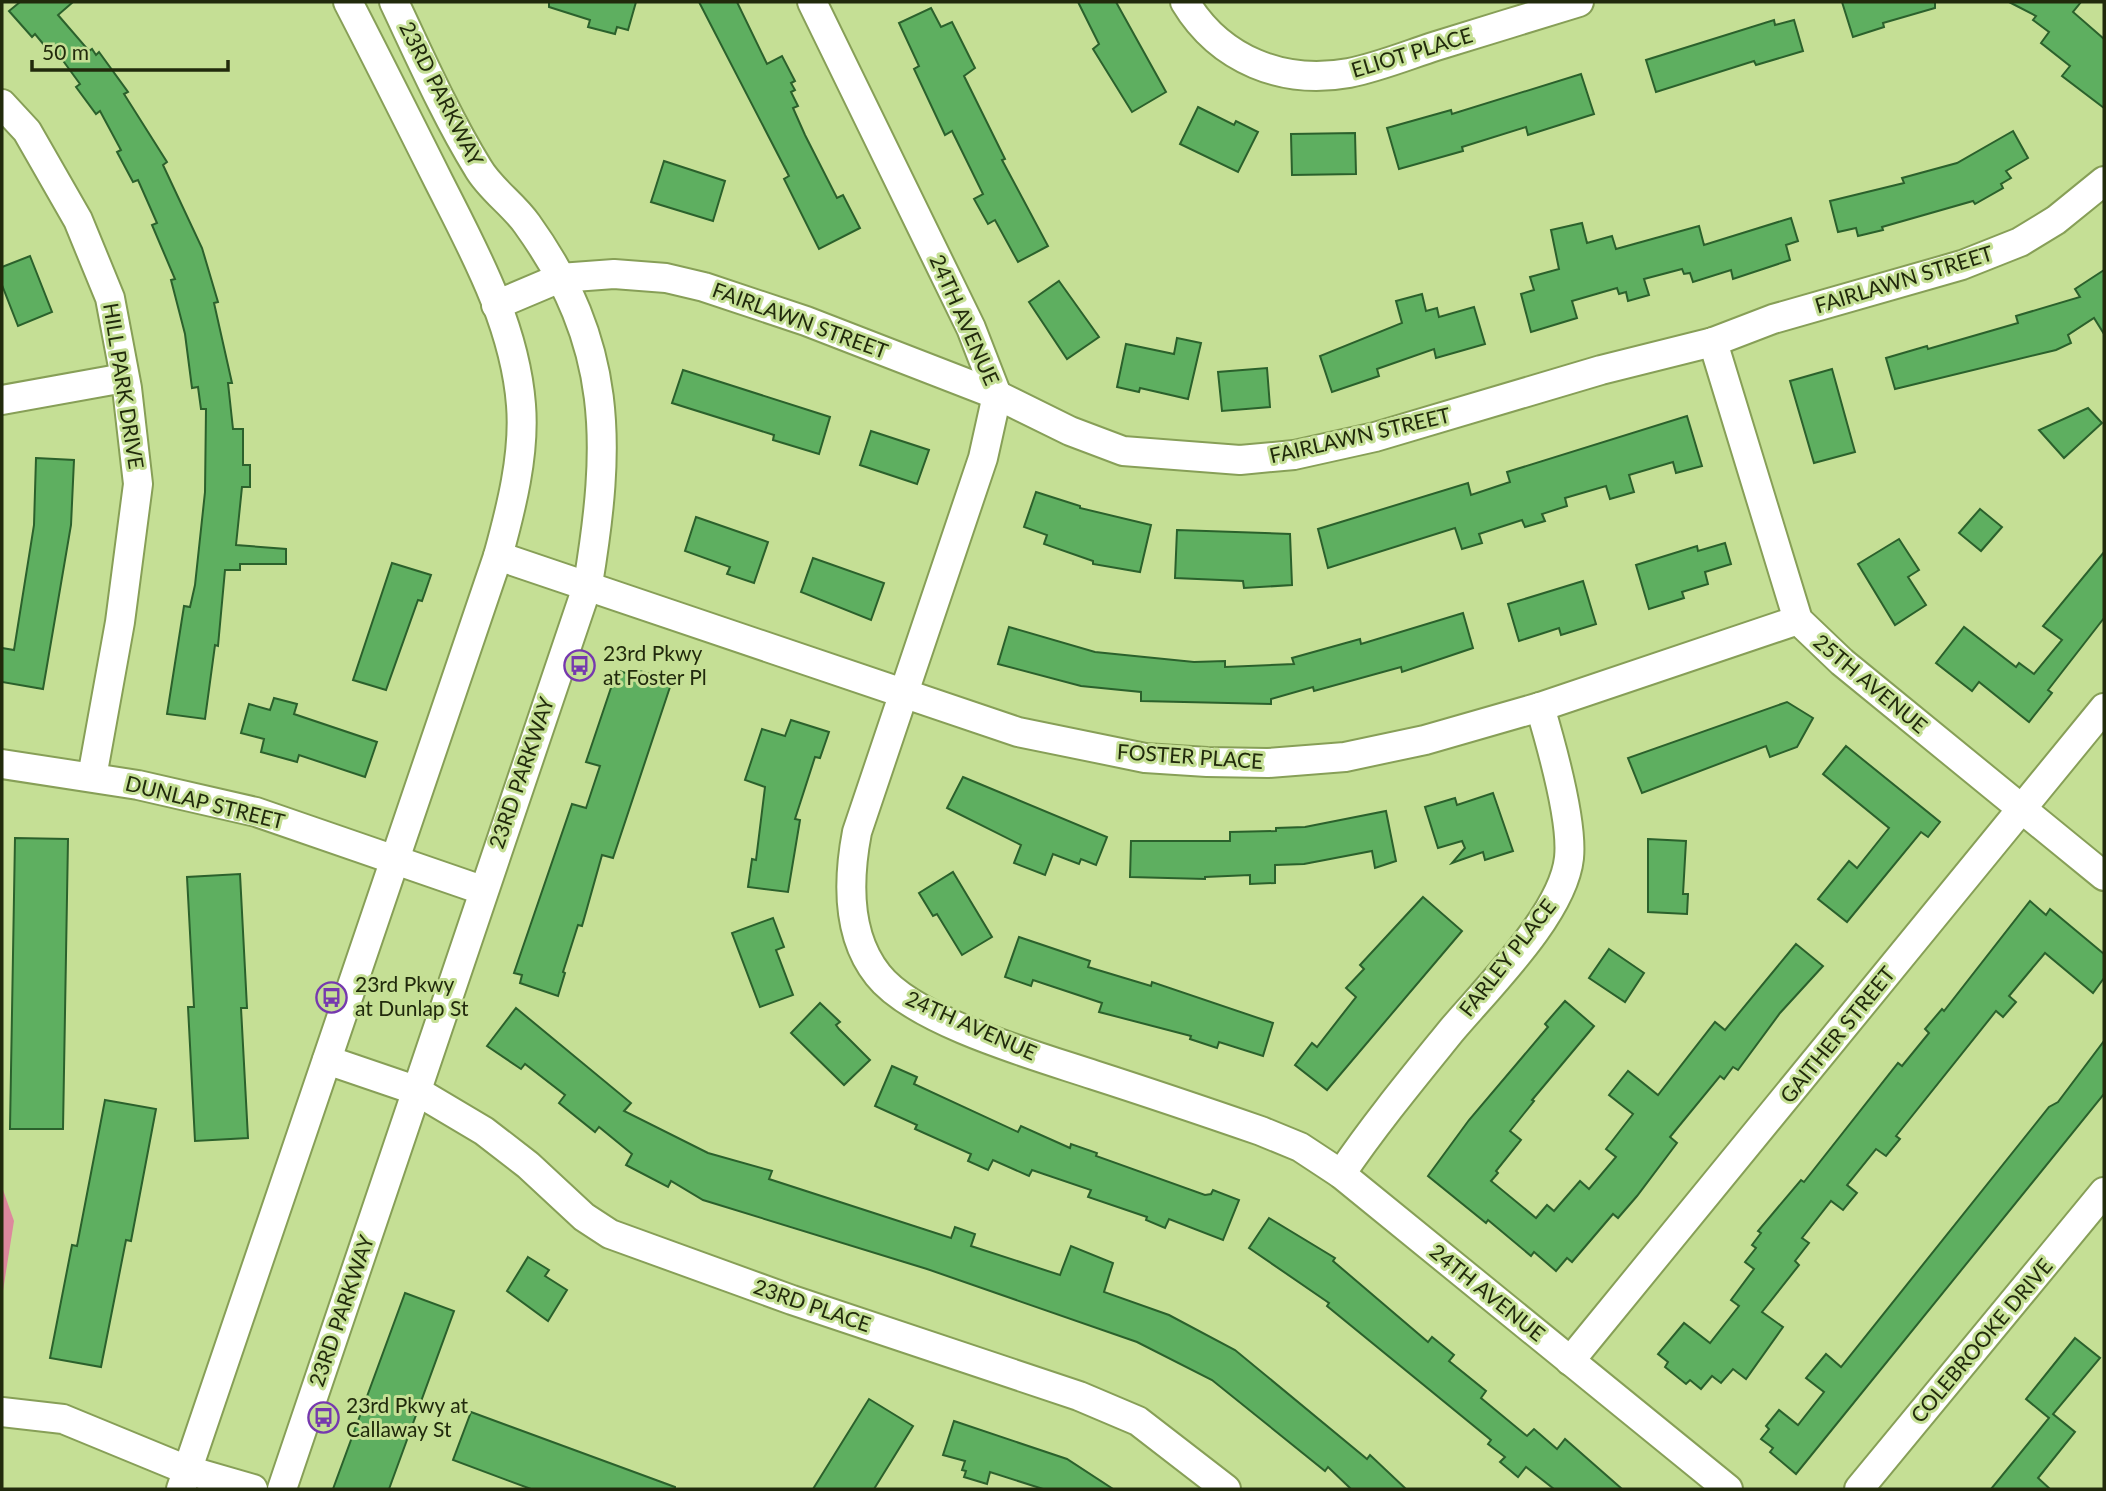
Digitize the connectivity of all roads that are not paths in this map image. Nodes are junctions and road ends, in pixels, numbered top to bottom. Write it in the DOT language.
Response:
graph roads {
  1 [pos="348,2"];
  2 [pos="394,2"];
  3 [pos="812,2"];
  4 [pos="1185,2"];
  5 [pos="1579,2"];
  6 [pos="2,104"];
  7 [pos="2104,181"];
  8 [pos="561,278"];
  9 [pos="496,305"];
  10 [pos="1713,342"];
  11 [pos="124,378"];
  12 [pos="997,395"];
  13 [pos="2,400"];
  14 [pos="498,556"];
  15 [pos="588,584"];
  16 [pos="1798,620"];
  17 [pos="904,695"];
  18 [pos="1540,707"];
  19 [pos="2104,708"];
  20 [pos="2,764"];
  21 [pos="92,777"];
  22 [pos="2022,810"];
  23 [pos="394,861"];
  24 [pos="2104,876"];
  25 [pos="482,890"];
  26 [pos="327,1060"];
  27 [pos="415,1090"];
  28 [pos="1341,1174"];
  29 [pos="2104,1192"];
  30 [pos="1570,1361"];
  31 [pos="2,1412"];
  32 [pos="184,1479"];
  33 [pos="253,1489"];
  34 [pos="282,1489"];
  35 [pos="1227,1489"];
  36 [pos="1728,1489"];
  37 [pos="1859,1489"];
  1 -- 9 [label="street, 23RD PARKWAY"];
  2 -- 8 [label="street, 23RD PARKWAY"];
  3 -- 12 [label="street, 24TH AVENUE"];
  4 -- 5 [label="street, ELIOT PLACE"];
  6 -- 11 [label="street, HILL PARK DRIVE"];
  7 -- 10 [label="street, FAIRLAWN STREET"];
  8 -- 9 [label="street, FAIRLAWN STREET"];
  8 -- 12 [label="street, FAIRLAWN STREET"];
  8 -- 15 [label="street, 23RD PARKWAY"];
  9 -- 14 [label="street, 23RD PARKWAY"];
  10 -- 12 [label="street, FAIRLAWN STREET"];
  10 -- 16 [label="street, 25TH AVENUE"];
  11 -- 13 [label="street"];
  11 -- 21 [label="street, HILL PARK DRIVE"];
  12 -- 17 [label="street, 24TH AVENUE"];
  14 -- 15 [label="street, FOSTER PLACE"];
  14 -- 23 [label="street, 23RD PARKWAY"];
  15 -- 17 [label="street, FOSTER PLACE"];
  15 -- 25 [label="street, 23RD PARKWAY"];
  16 -- 18 [label="street, FOSTER PLACE"];
  16 -- 22 [label="street, 25TH AVENUE"];
  17 -- 18 [label="street, FOSTER PLACE"];
  17 -- 28 [label="street, 24TH AVENUE"];
  18 -- 28 [label="street, FARLEY PLACE"];
  19 -- 22 [label="street, GAITHER STREET"];
  20 -- 21 [label="street, DUNLAP STREET"];
  21 -- 23 [label="street, DUNLAP STREET"];
  22 -- 24 [label="street, 25TH AVENUE"];
  22 -- 30 [label="street, GAITHER STREET"];
  23 -- 25 [label="street, DUNLAP STREET"];
  23 -- 26 [label="street, 23RD PARKWAY"];
  25 -- 27 [label="street, 23RD PARKWAY"];
  26 -- 27 [label="street, 23RD PLACE"];
  26 -- 32 [label="street, 23RD PARKWAY"];
  27 -- 34 [label="street, 23RD PARKWAY"];
  27 -- 35 [label="street, 23RD PLACE"];
  28 -- 30 [label="street, 24TH AVENUE"];
  29 -- 37 [label="street, COLEBROOKE DRIVE"];
  30 -- 36 [label="street, 24TH AVENUE"];
  31 -- 32 [label="street"];
  32 -- 33 [label="street"];
}
